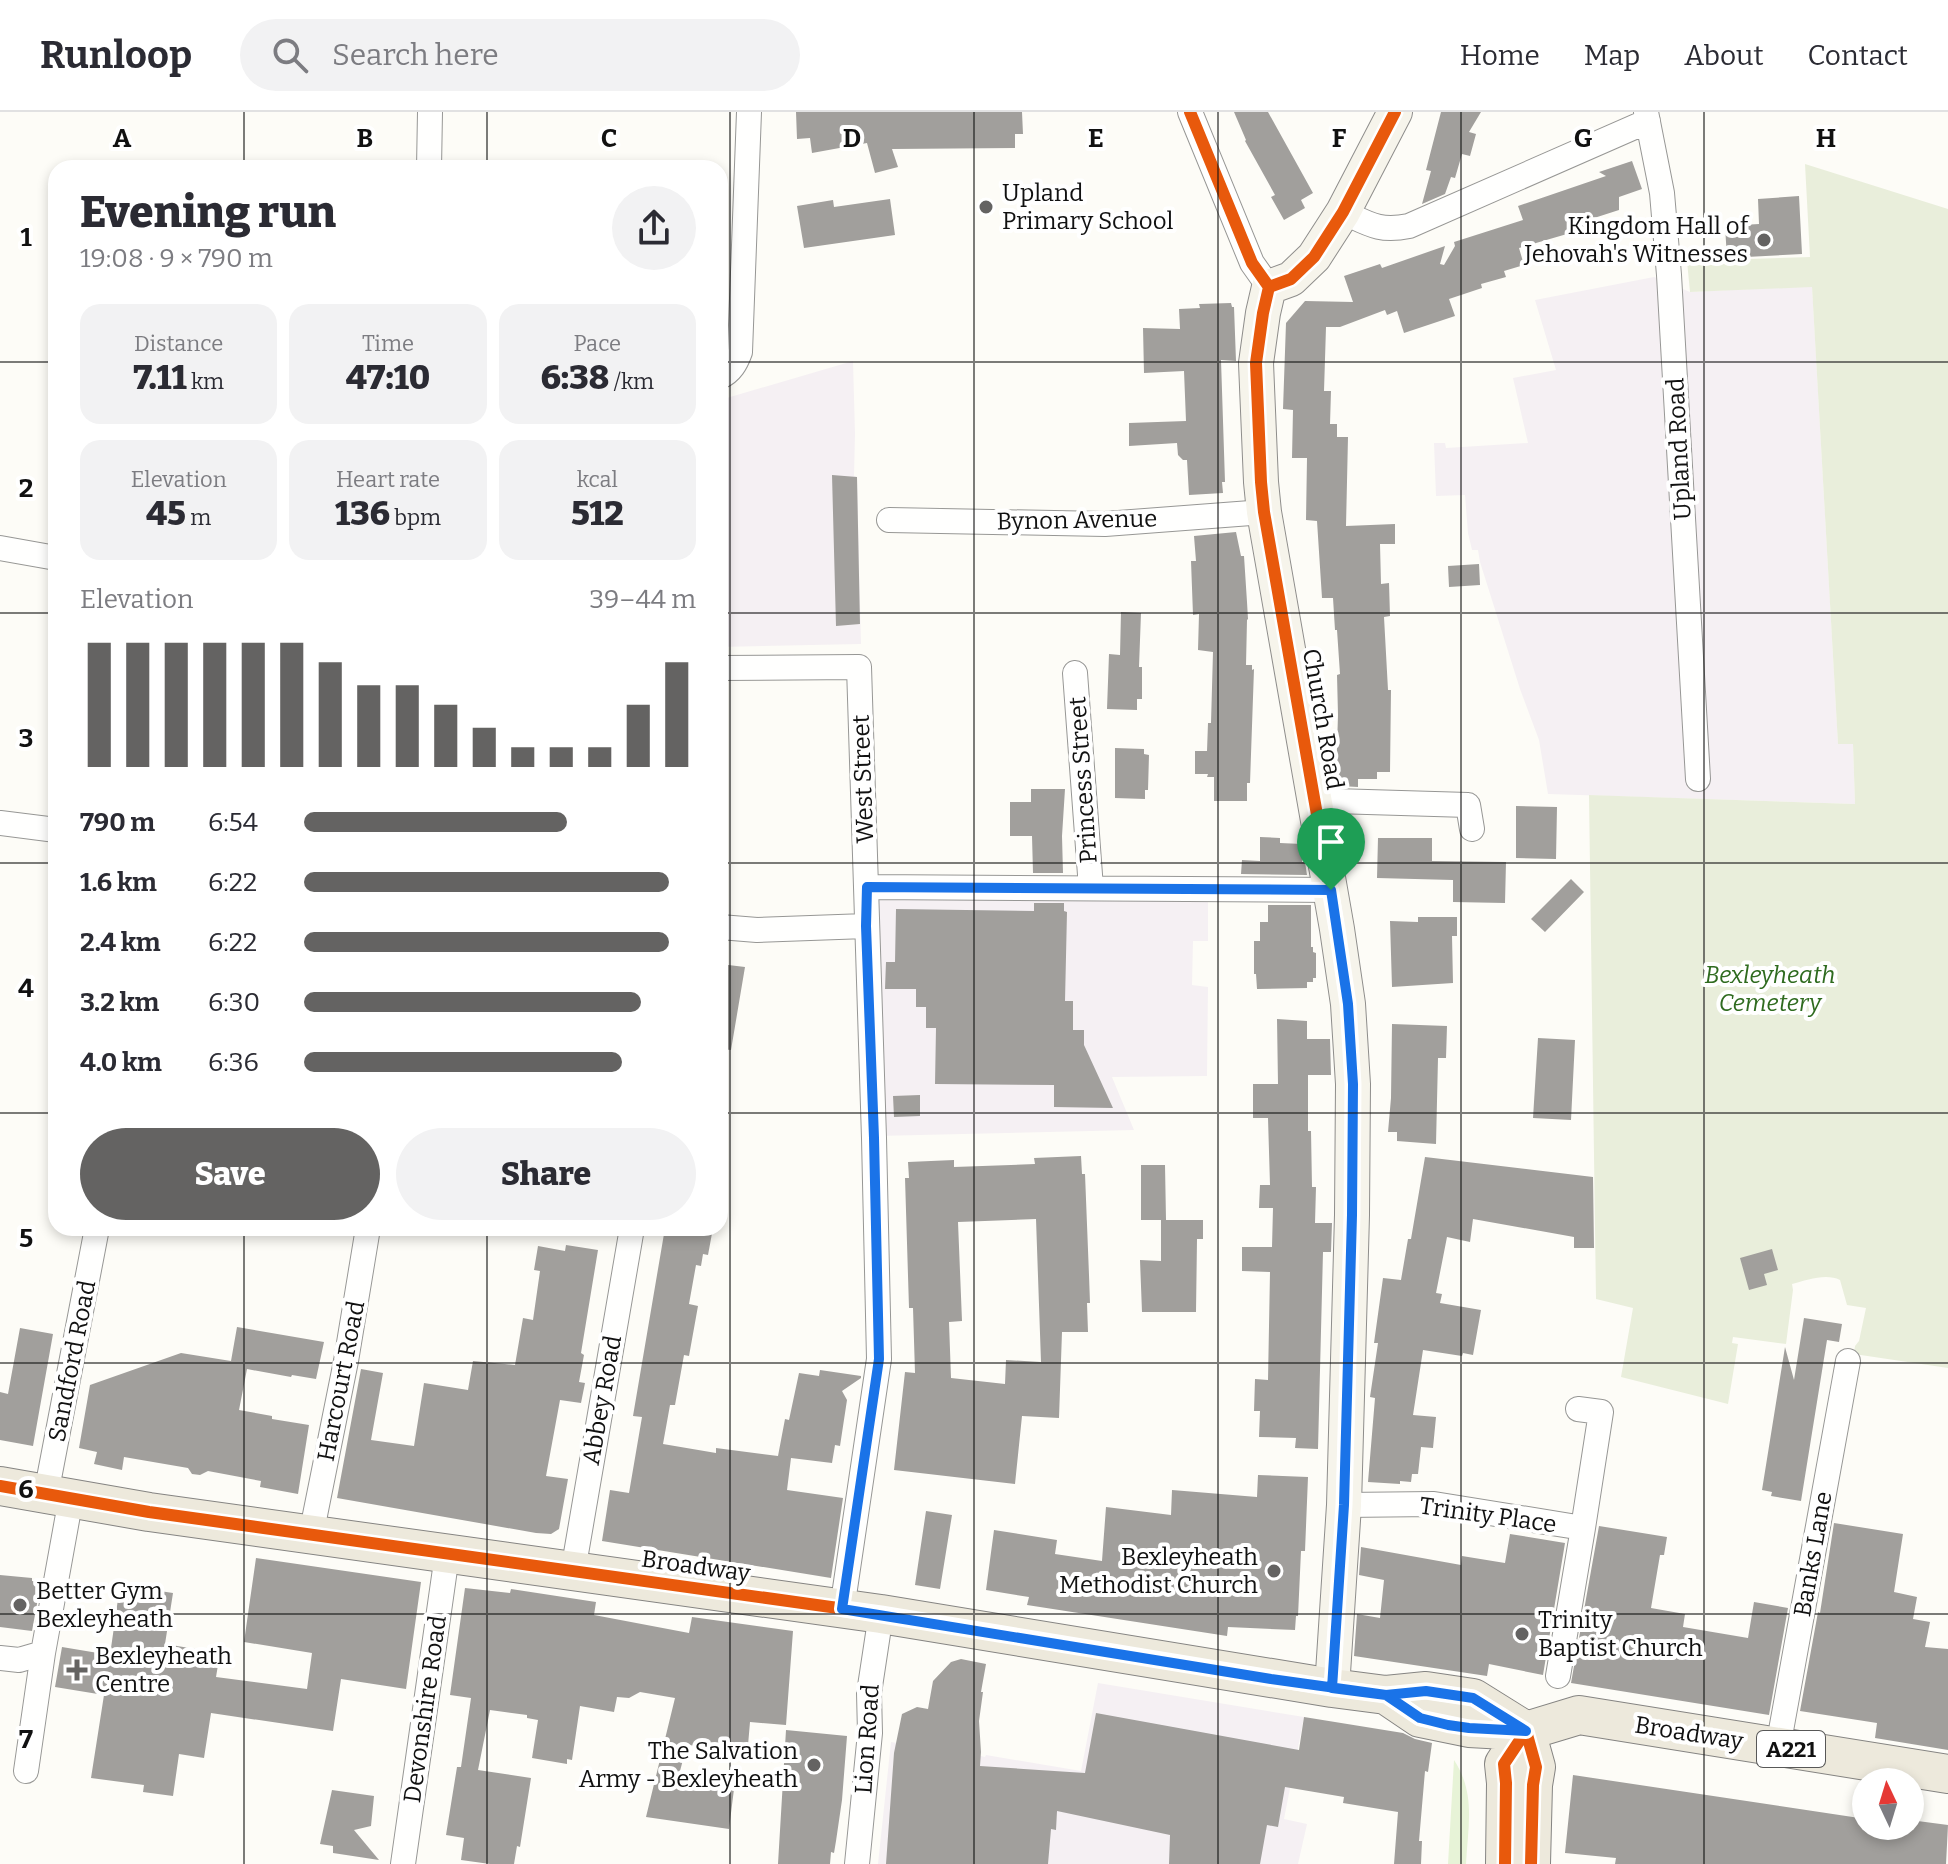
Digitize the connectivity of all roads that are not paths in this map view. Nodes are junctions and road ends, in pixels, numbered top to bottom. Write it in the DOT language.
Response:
graph roads {
  1 [pos="430,112"];
  2 [pos="749,112"];
  3 [pos="1190,112"];
  4 [pos="1395,112"];
  5 [pos="1647,116"];
  6 [pos="429,160"];
  7 [pos="1343,212"];
  8 [pos="1269,287"];
  9 [pos="728,373"];
  10 [pos="1264,512"];
  11 [pos="889,520"];
  12 [pos="0,548"];
  13 [pos="48,557"];
  14 [pos="728,668"];
  15 [pos="1075,673"];
  16 [pos="1698,779"];
  17 [pos="1316,804"];
  18 [pos="0,823"];
  19 [pos="48,829"];
  20 [pos="1472,829"];
  21 [pos="867,887"];
  22 [pos="1091,888"];
  23 [pos="1331,890"];
  24 [pos="866,926"];
  25 [pos="728,928"];
  26 [pos="96,1236"];
  27 [pos="367,1236"];
  28 [pos="631,1236"];
  29 [pos="1848,1361"];
  30 [pos="1578,1409"];
  31 [pos="0,1486"];
  32 [pos="59,1496"];
  33 [pos="1344,1505"];
  34 [pos="1583,1528"];
  35 [pos="311,1535"];
  36 [pos="447,1555"];
  37 [pos="573,1571"];
  38 [pos="842,1609"];
  39 [pos="881,1614"];
  40 [pos="43,1653"];
  41 [pos="0,1658"];
  42 [pos="1558,1676"];
  43 [pos="1332,1688"];
  44 [pos="1526,1731"];
  45 [pos="1778,1747"];
  46 [pos="26,1771"];
  47 [pos="1948,1774"];
  48 [pos="1852,1779"];
  49 [pos="1924,1790"];
  50 [pos="1948,1794"];
  51 [pos="403,1864"];
  52 [pos="857,1864"];
  53 [pos="1505,1864"];
  54 [pos="1531,1864"];
  1 -- 6 [label="street"];
  2 -- 9 [label="street"];
  3 -- 8 [label="street"];
  4 -- 7 [label="street"];
  5 -- 7 [label="street, Upland Road"];
  5 -- 16 [label="street, Upland Road"];
  7 -- 8 [label="street"];
  8 -- 10 [label="street, Church Road"];
  10 -- 11 [label="street, Bynon Avenue"];
  10 -- 17 [label="street, Church Road"];
  12 -- 13 [label="street"];
  14 -- 21 [label="street, West Street"];
  15 -- 22 [label="street, Princess Street"];
  17 -- 20 [label="street"];
  17 -- 23 [label="street, Church Road"];
  18 -- 19 [label="street"];
  21 -- 22 [label="street"];
  21 -- 24 [label="street, West Street"];
  22 -- 23 [label="street"];
  23 -- 33 [label="street, Church Road"];
  24 -- 25 [label="street"];
  24 -- 38 [label="street, West Street"];
  26 -- 32 [label="street, Sandford Road"];
  27 -- 35 [label="street, Harcourt Road"];
  28 -- 37 [label="street, Abbey Road"];
  29 -- 45 [label="street, Banks Lane"];
  30 -- 34 [label="street, Trinity Place"];
  31 -- 32 [label="main road, Broadway"];
  32 -- 35 [label="main road, Broadway"];
  32 -- 40 [label="street, Sandford Road"];
  33 -- 34 [label="street, Trinity Place"];
  33 -- 43 [label="street, Church Road"];
  34 -- 42 [label="street, Trinity Place"];
  35 -- 36 [label="main road, Broadway"];
  36 -- 37 [label="main road, Broadway"];
  36 -- 51 [label="street, Devonshire Road"];
  37 -- 38 [label="main road, Broadway"];
  38 -- 39 [label="main road, Broadway"];
  39 -- 43 [label="main road, Broadway"];
  39 -- 52 [label="street, Lion Road"];
  40 -- 41 [label="street"];
  40 -- 46 [label="street, Sandford Road"];
  43 -- 44 [label="main road, Broadway"];
  44 -- 45 [label="main road, Broadway / A221"];
  44 -- 48 [label="main road, Broadway / A221"];
  44 -- 53 [label="main road"];
  44 -- 54 [label="main road"];
  45 -- 47 [label="main road, Broadway / A221"];
  49 -- 50 [label="main road"];
}
